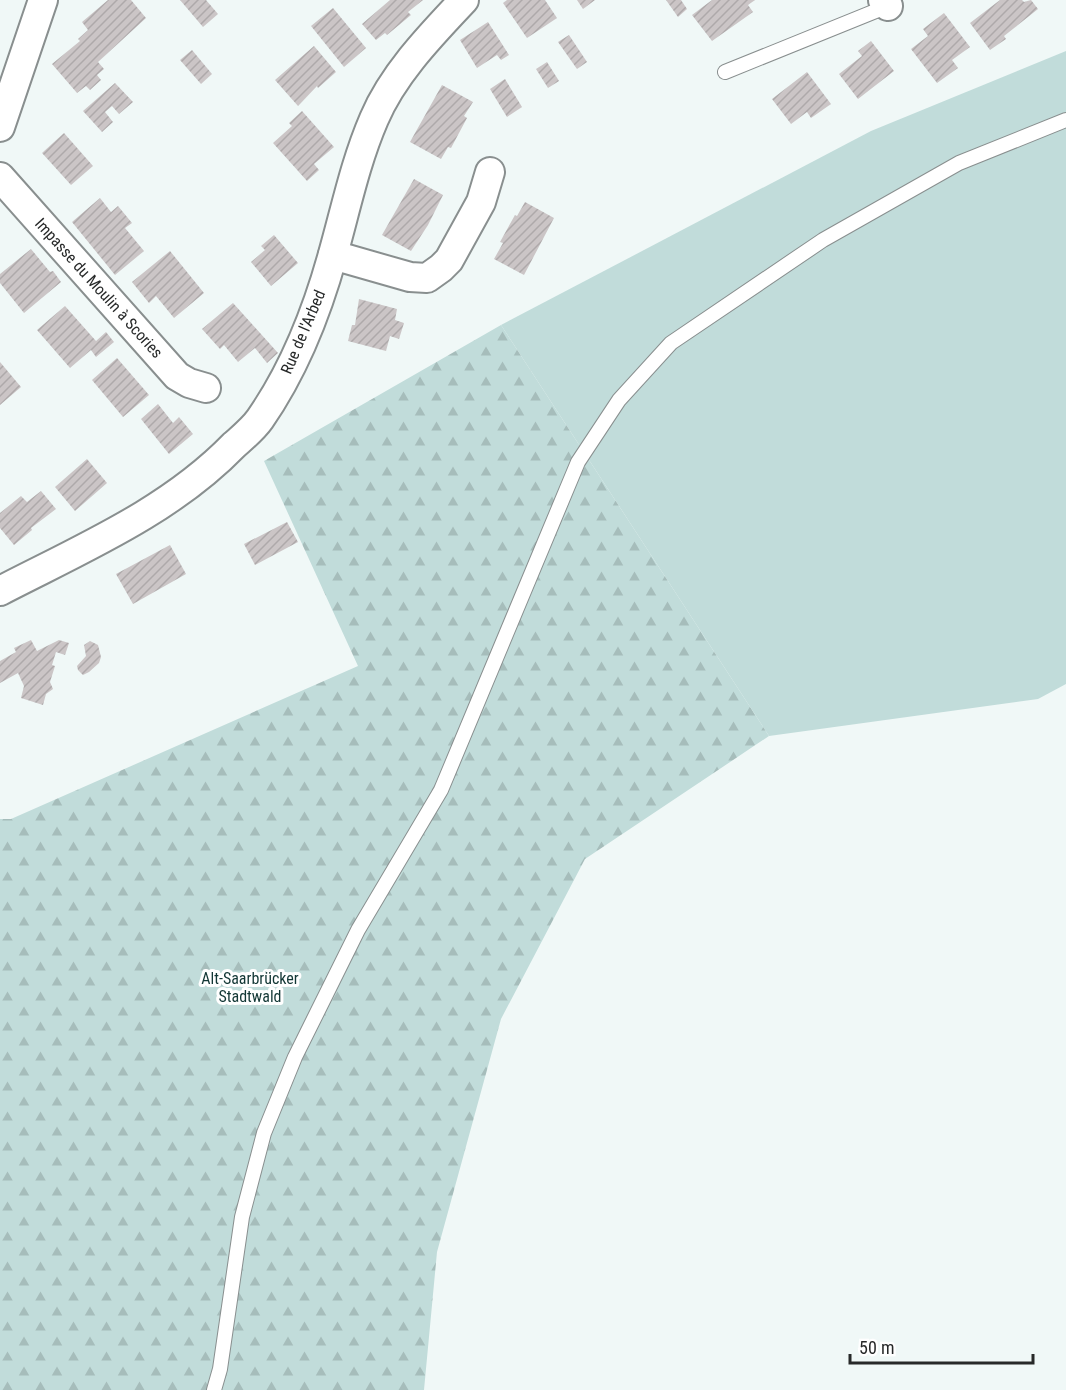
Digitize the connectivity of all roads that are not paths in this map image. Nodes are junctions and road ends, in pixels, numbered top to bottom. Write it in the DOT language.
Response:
graph roads {
  1 [pos="43,0"];
  2 [pos="464,0"];
  3 [pos="886,3"];
  4 [pos="725,72"];
  5 [pos="1066,120"];
  6 [pos="0,127"];
  7 [pos="490,172"];
  8 [pos="0,177"];
  9 [pos="333,255"];
  10 [pos="206,388"];
  11 [pos="0,591"];
  12 [pos="214,1390"];
  1 -- 6 [label="street"];
  2 -- 9 [label="street, Rue de l'Arbed"];
  3 -- 4 [label="lane"];
  5 -- 12 [label="lane"];
  7 -- 9 [label="street"];
  8 -- 10 [label="street, Impasse du Moulin à Scories"];
  9 -- 11 [label="street, Rue de l'Arbed"];
}
